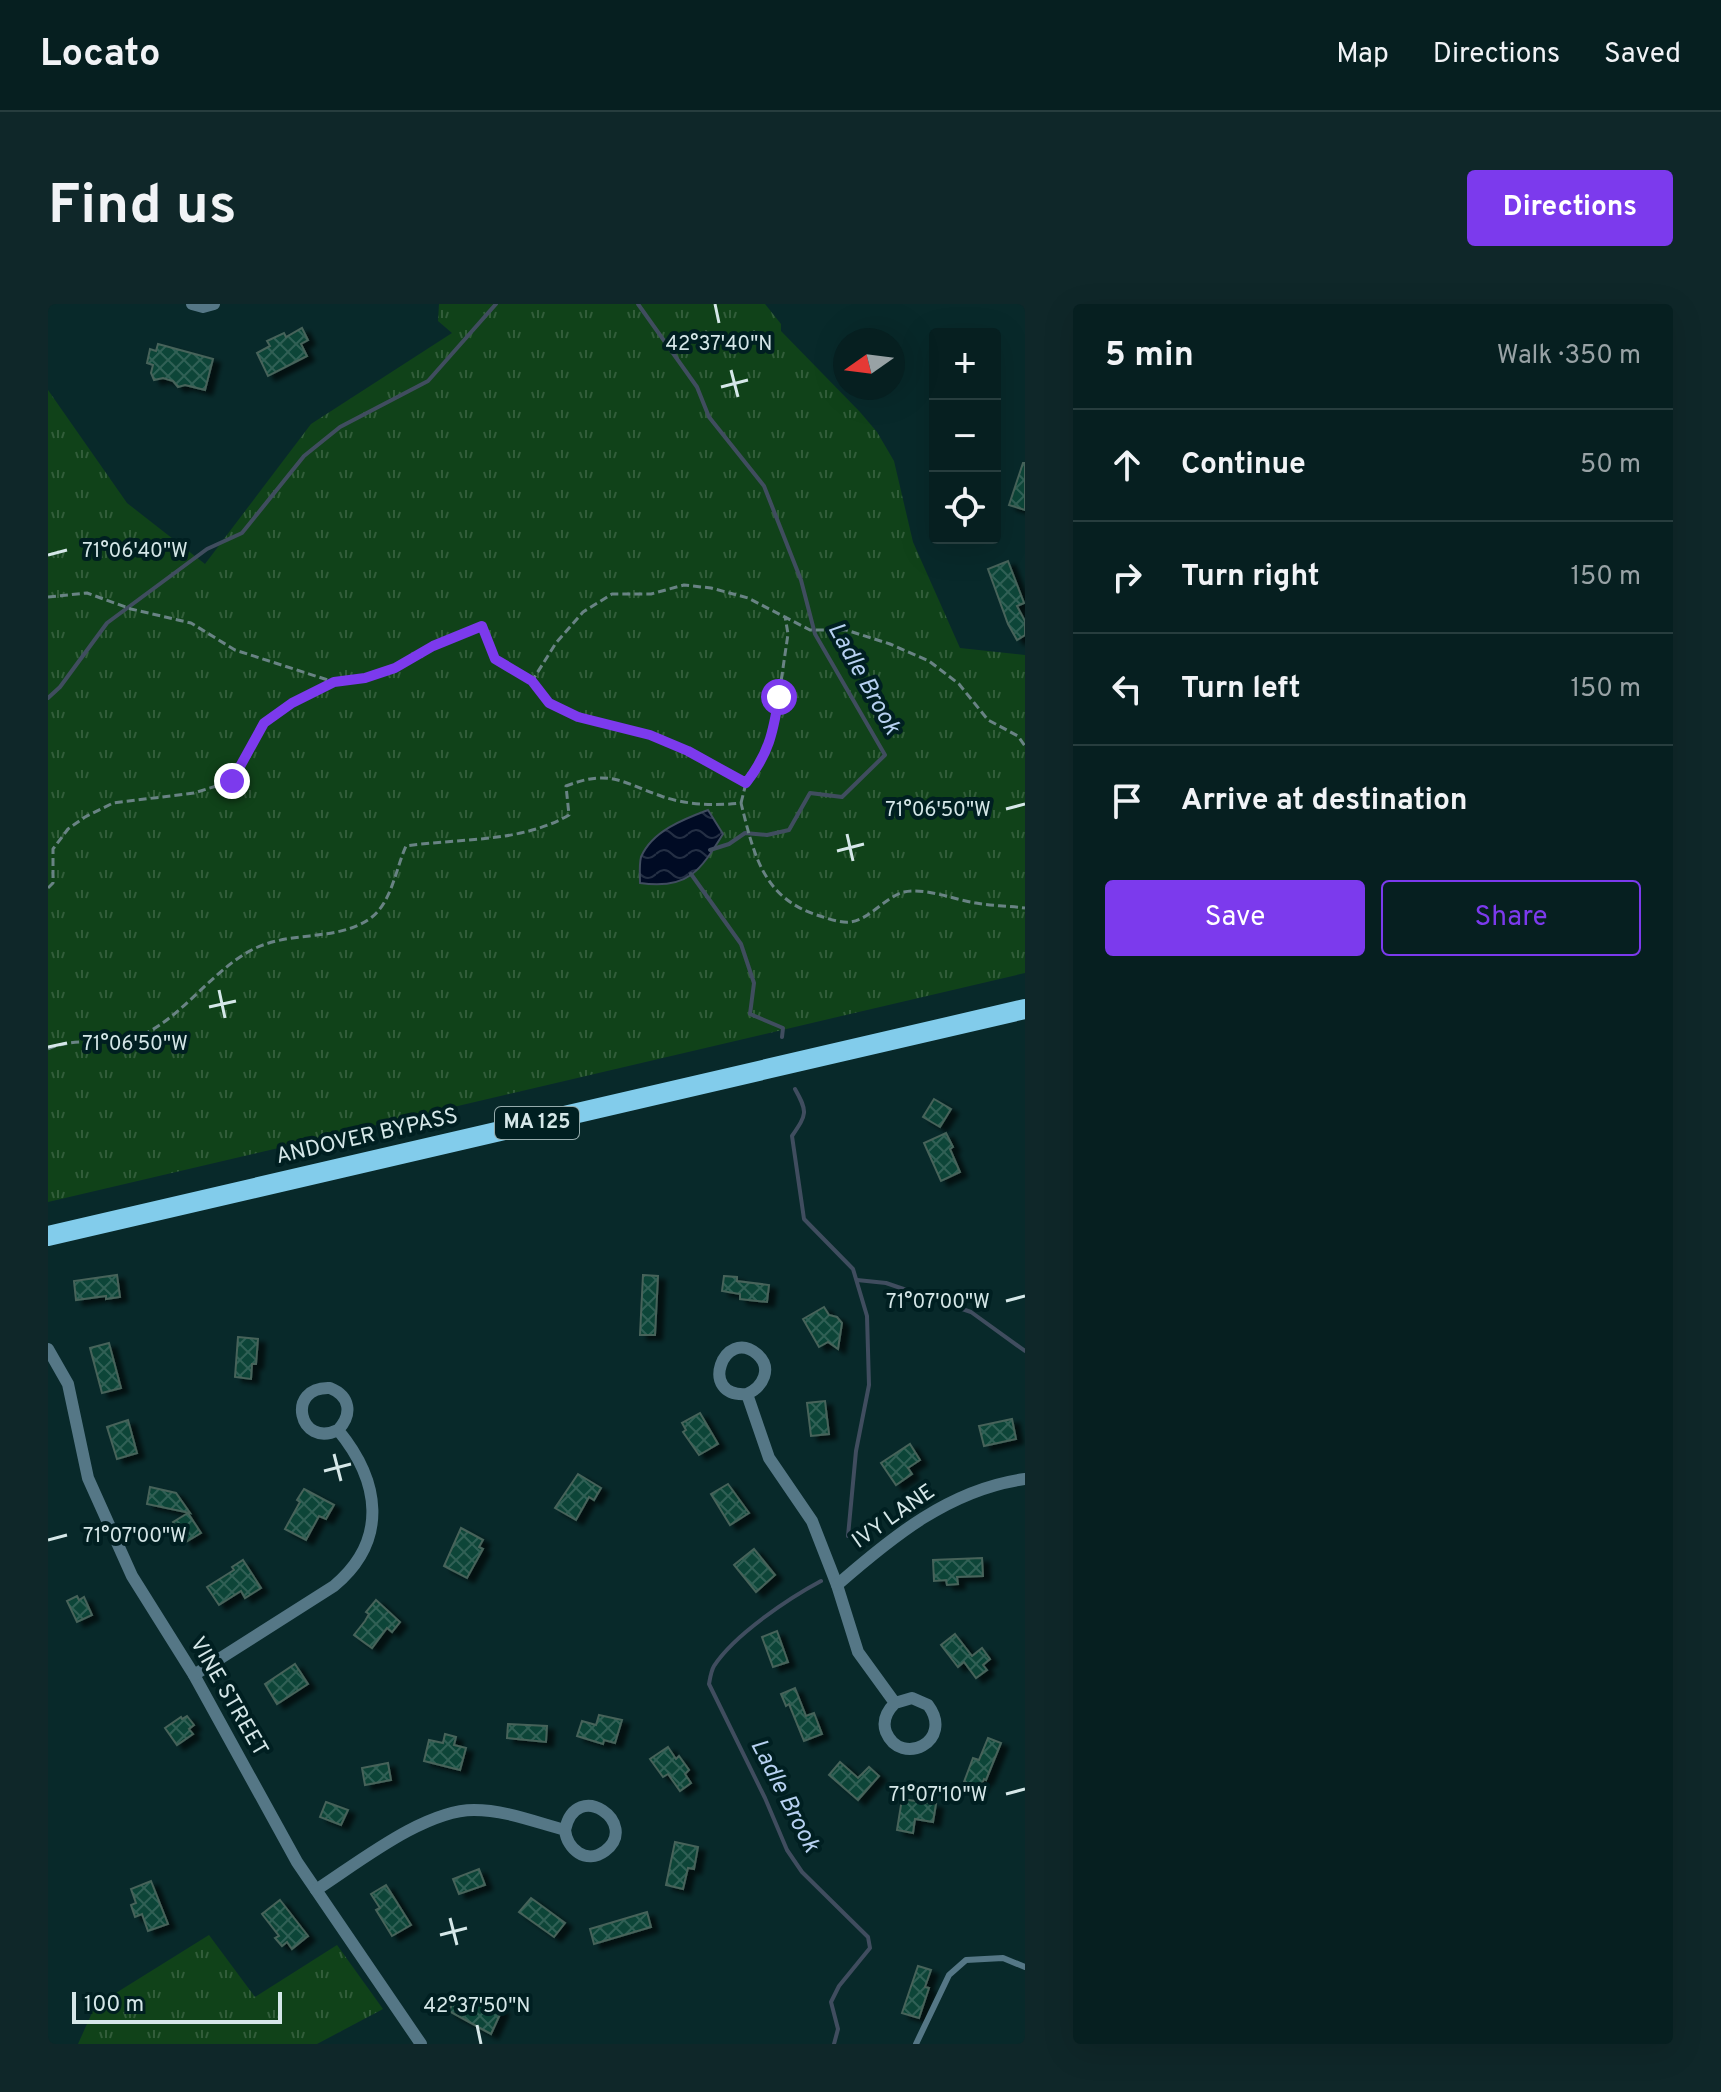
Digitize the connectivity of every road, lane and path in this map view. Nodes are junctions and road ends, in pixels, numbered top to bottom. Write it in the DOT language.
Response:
graph roads {
  1 [pos="192,304"];
  2 [pos="214,304"];
  3 [pos="48,597"];
  4 [pos="785,616"];
  5 [pos="532,681"];
  6 [pos="334,682"];
  7 [pos="1025,746"];
  8 [pos="746,783"];
  9 [pos="741,803"];
  10 [pos="48,888"];
  11 [pos="1025,908"];
  12 [pos="1025,1009"];
  13 [pos="48,1049"];
  14 [pos="48,1236"];
  15 [pos="48,1349"];
  16 [pos="747,1394"];
  17 [pos="338,1430"];
  18 [pos="1025,1479"];
  19 [pos="837,1585"];
  20 [pos="194,1675"];
  21 [pos="895,1703"];
  22 [pos="565,1830"];
  23 [pos="316,1890"];
  24 [pos="1025,1967"];
  25 [pos="421,2044"];
  26 [pos="916,2044"];
  1 -- 2 [label="street"];
  3 -- 6 [label="path"];
  4 -- 5 [label="path"];
  4 -- 7 [label="path"];
  4 -- 8 [label="path"];
  5 -- 6 [label="path"];
  5 -- 8 [label="path"];
  6 -- 10 [label="path"];
  8 -- 9 [label="path"];
  9 -- 11 [label="path"];
  9 -- 13 [label="path"];
  12 -- 14 [label="main road, ANDOVER BYPASS / MA 125"];
  15 -- 20 [label="street, VINE STREET"];
  16 -- 19 [label="street, IVY LANE"];
  17 -- 20 [label="street"];
  18 -- 19 [label="street, IVY LANE"];
  19 -- 21 [label="street, IVY LANE"];
  20 -- 23 [label="street, VINE STREET"];
  21 -- 21 [label="street"];
  22 -- 22 [label="street"];
  22 -- 23 [label="street"];
  23 -- 25 [label="street, VINE STREET"];
  24 -- 26 [label="lane"];
}
